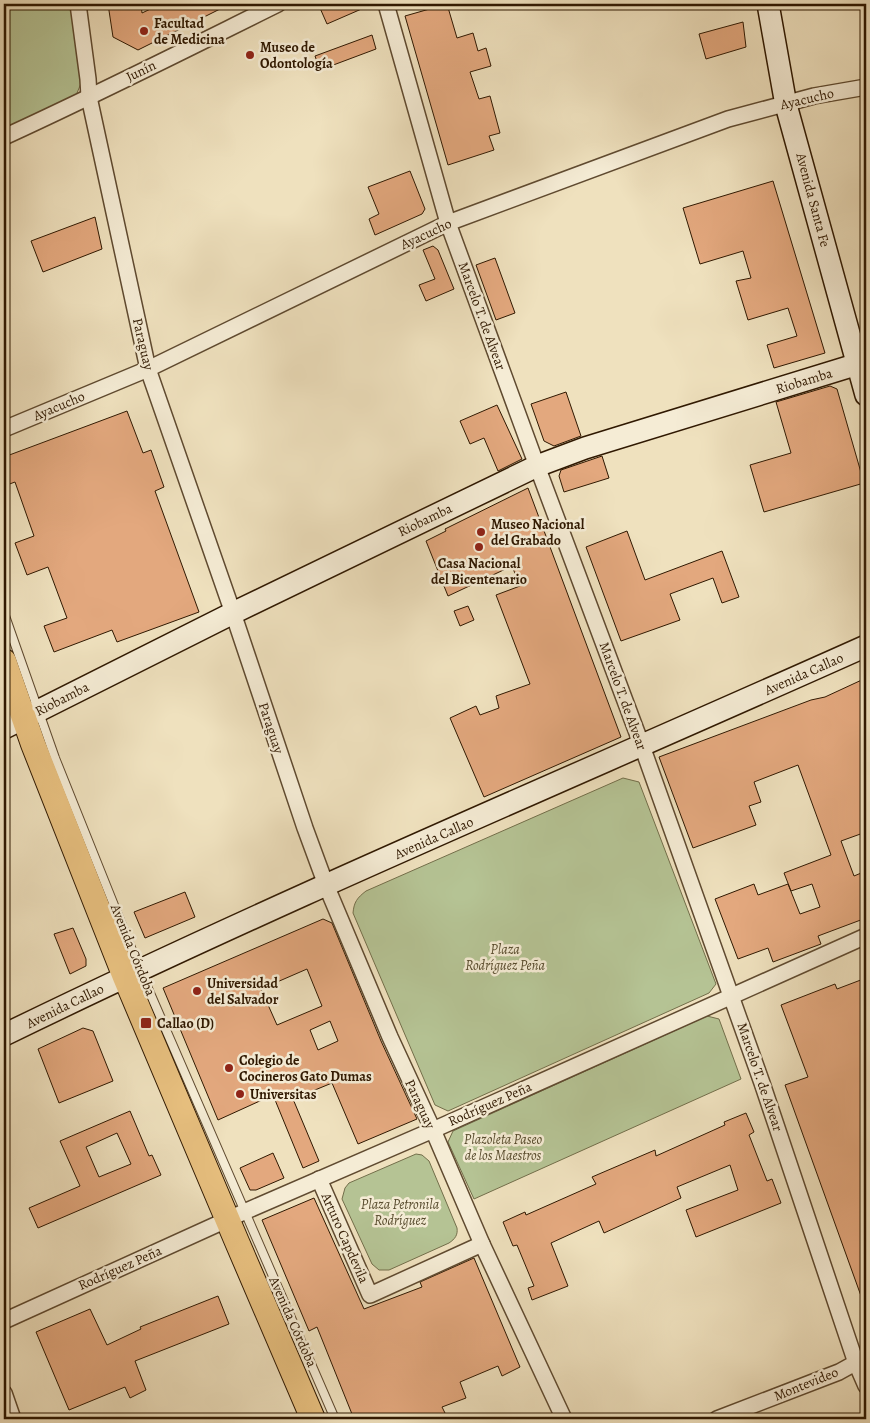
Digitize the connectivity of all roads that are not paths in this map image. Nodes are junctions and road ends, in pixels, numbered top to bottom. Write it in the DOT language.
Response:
graph roads {
  1 [pos="78,4"];
  2 [pos="278,4"];
  3 [pos="386,4"];
  4 [pos="768,4"];
  5 [pos="866,87"];
  6 [pos="89,97"];
  7 [pos="786,105"];
  8 [pos="4,137"];
  9 [pos="448,223"];
  10 [pos="862,363"];
  11 [pos="148,369"];
  12 [pos="866,395"];
  13 [pos="4,429"];
  14 [pos="537,466"];
  15 [pos="4,613"];
  16 [pos="233,613"];
  17 [pos="866,646"];
  18 [pos="4,661"];
  19 [pos="22,720"];
  20 [pos="642,746"];
  21 [pos="326,885"];
  22 [pos="866,936"];
  23 [pos="133,973"];
  24 [pos="731,995"];
  25 [pos="4,1035"];
  26 [pos="433,1130"];
  27 [pos="319,1179"];
  28 [pos="236,1216"];
  29 [pos="482,1244"];
  30 [pos="4,1321"];
  31 [pos="861,1360"];
  32 [pos="866,1386"];
  33 [pos="4,1393"];
  34 [pos="9,1415"];
  35 [pos="313,1419"];
  36 [pos="335,1419"];
  37 [pos="564,1419"];
  38 [pos="717,1419"];
  1 -- 6 [label="street, Paraguay"];
  2 -- 6 [label="street, Junín"];
  3 -- 9 [label="street, Marcelo T. de Alvear"];
  4 -- 7 [label="main road, Avenida Santa Fe"];
  5 -- 7 [label="street, Ayacucho"];
  6 -- 8 [label="street, Junín"];
  6 -- 11 [label="street, Paraguay"];
  7 -- 9 [label="street, Ayacucho"];
  7 -- 10 [label="main road, Avenida Santa Fe"];
  9 -- 11 [label="street, Ayacucho"];
  9 -- 14 [label="street, Marcelo T. de Alvear"];
  10 -- 12 [label="main road, Avenida Santa Fe"];
  10 -- 14 [label="main road, Riobamba"];
  11 -- 13 [label="street, Ayacucho"];
  11 -- 16 [label="street, Paraguay"];
  14 -- 16 [label="main road, Riobamba"];
  14 -- 20 [label="street, Marcelo T. de Alvear"];
  15 -- 19 [label="lane, Avenida Córdoba"];
  16 -- 19 [label="main road, Riobamba"];
  16 -- 21 [label="street, Paraguay"];
  17 -- 20 [label="main road, Avenida Callao"];
  18 -- 19 [label="main road, Avenida Córdoba"];
  19 -- 23 [label="main road, Avenida Córdoba"];
  20 -- 21 [label="main road, Avenida Callao"];
  20 -- 24 [label="street, Marcelo T. de Alvear"];
  21 -- 23 [label="main road, Avenida Callao"];
  21 -- 26 [label="street, Paraguay"];
  22 -- 24 [label="street, Rodríguez Peña"];
  23 -- 25 [label="main road, Avenida Callao"];
  23 -- 28 [label="main road, Avenida Córdoba"];
  24 -- 26 [label="street, Rodríguez Peña"];
  24 -- 31 [label="street, Marcelo T. de Alvear"];
  26 -- 27 [label="street, Rodríguez Peña"];
  26 -- 29 [label="street, Paraguay"];
  27 -- 28 [label="street, Rodríguez Peña"];
  27 -- 29 [label="street, Arturo Capdevila"];
  28 -- 30 [label="street, Rodríguez Peña"];
  28 -- 35 [label="main road, Avenida Córdoba"];
  28 -- 36 [label="lane, Avenida Córdoba"];
  29 -- 37 [label="street, Paraguay"];
  31 -- 32 [label="street, Marcelo T. de Alvear"];
  31 -- 38 [label="street, Montevideo"];
  33 -- 34 [label="street"];
}
